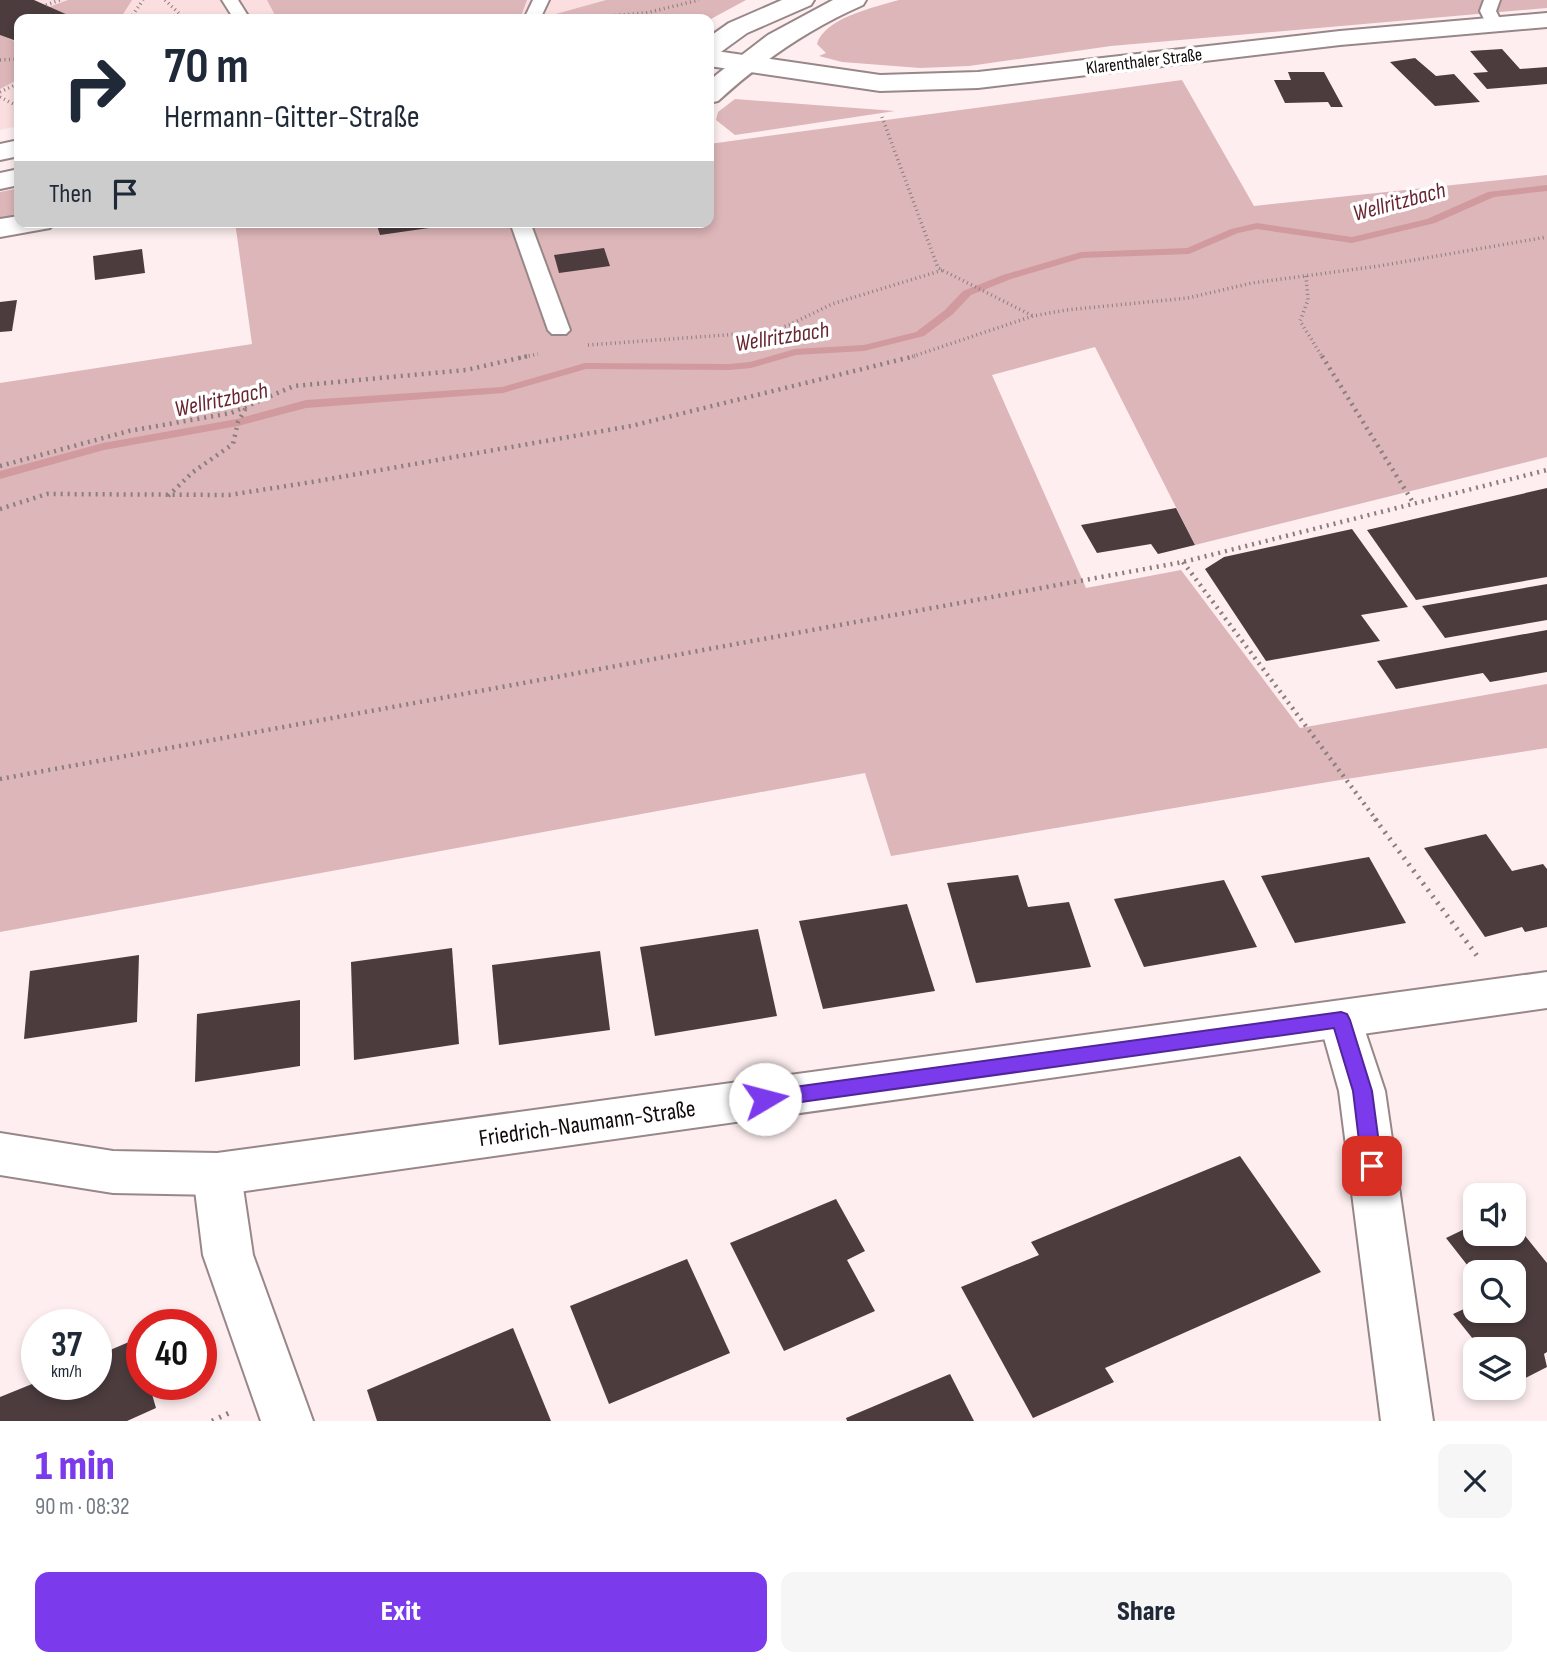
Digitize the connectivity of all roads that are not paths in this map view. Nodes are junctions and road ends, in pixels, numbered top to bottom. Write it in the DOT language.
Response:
graph roads {
  1 [pos="802,0"];
  2 [pos="854,0"];
  3 [pos="1493,12"];
  4 [pos="1547,20"];
  5 [pos="714,45"];
  6 [pos="714,59"];
  7 [pos="742,64"];
  8 [pos="714,90"];
  9 [pos="522,228"];
  10 [pos="559,330"];
  11 [pos="1527,993"];
  12 [pos="1341,1020"];
  13 [pos="0,1154"];
  14 [pos="217,1174"];
  15 [pos="287,1421"];
  16 [pos="1407,1421"];
  1 -- 5 [label="street"];
  2 -- 7 [label="street"];
  3 -- 4 [label="street, Klarenthaler Straße"];
  3 -- 7 [label="street, Klarenthaler Straße"];
  6 -- 7 [label="street, Klarenthaler Straße"];
  7 -- 8 [label="street"];
  9 -- 10 [label="lane"];
  11 -- 12 [label="street, Friedrich-Naumann-Straße"];
  12 -- 14 [label="street, Friedrich-Naumann-Straße"];
  12 -- 16 [label="street"];
  13 -- 14 [label="street, Friedrich-Naumann-Straße"];
  14 -- 15 [label="street"];
}
